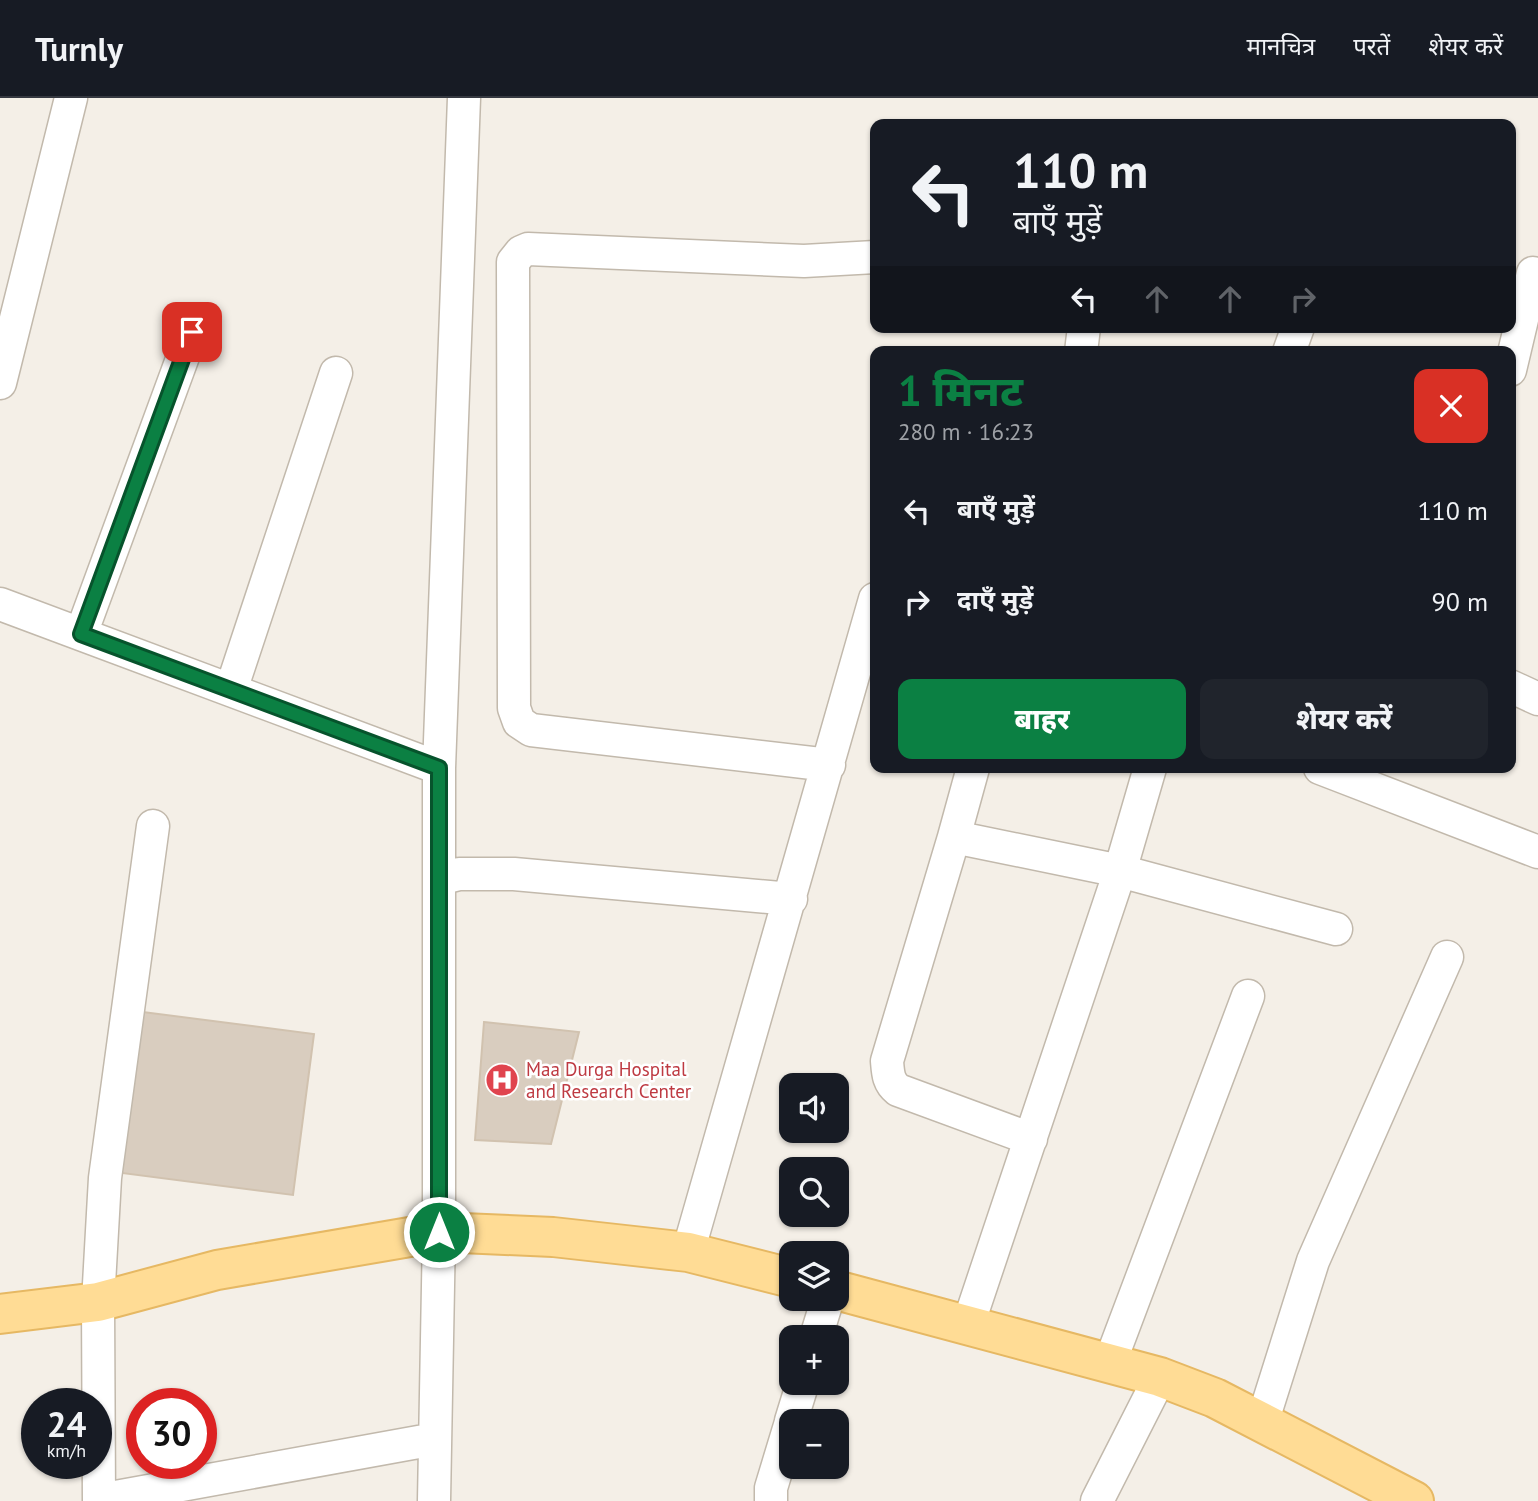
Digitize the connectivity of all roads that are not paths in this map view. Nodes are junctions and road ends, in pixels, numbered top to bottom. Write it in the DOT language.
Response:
graph roads {
  1 [pos="71,98"];
  2 [pos="464,98"];
  3 [pos="870,257"];
  4 [pos="1532,273"];
  5 [pos="192,332"];
  6 [pos="1515,346"];
  7 [pos="336,373"];
  8 [pos="0,383"];
  9 [pos="0,604"];
  10 [pos="870,617"];
  11 [pos="81,634"];
  12 [pos="1516,689"];
  13 [pos="231,690"];
  14 [pos="1538,699"];
  15 [pos="829,765"];
  16 [pos="439,768"];
  17 [pos="972,773"];
  18 [pos="1149,773"];
  19 [pos="1333,773"];
  20 [pos="153,826"];
  21 [pos="954,837"];
  22 [pos="1538,852"];
  23 [pos="1120,872"];
  24 [pos="439,879"];
  25 [pos="791,899"];
  26 [pos="1336,929"];
  27 [pos="1447,957"];
  28 [pos="1248,996"];
  29 [pos="1031,1139"];
  30 [pos="439,1232"];
  31 [pos="688,1252"];
  32 [pos="779,1275"];
  33 [pos="849,1293"];
  34 [pos="98,1302"];
  35 [pos="0,1314"];
  36 [pos="968,1325"];
  37 [pos="1110,1365"];
  38 [pos="1160,1377"];
  39 [pos="1262,1423"];
  40 [pos="435,1439"];
  41 [pos="779,1462"];
  42 [pos="99,1500"];
  43 [pos="434,1501"];
  44 [pos="771,1501"];
  45 [pos="1097,1501"];
  46 [pos="1414,1501"];
  1 -- 8 [label="street"];
  2 -- 16 [label="street"];
  3 -- 15 [label="street"];
  4 -- 6 [label="street"];
  5 -- 11 [label="street"];
  7 -- 13 [label="street"];
  9 -- 11 [label="street"];
  10 -- 15 [label="street"];
  11 -- 13 [label="street"];
  12 -- 14 [label="street"];
  13 -- 16 [label="street"];
  15 -- 25 [label="street"];
  16 -- 24 [label="street"];
  17 -- 21 [label="street"];
  18 -- 23 [label="street"];
  19 -- 22 [label="street"];
  20 -- 34 [label="street"];
  21 -- 23 [label="street"];
  21 -- 29 [label="street"];
  23 -- 26 [label="street"];
  23 -- 29 [label="street"];
  24 -- 25 [label="street"];
  24 -- 30 [label="street"];
  25 -- 31 [label="street"];
  27 -- 39 [label="street"];
  28 -- 37 [label="street"];
  29 -- 36 [label="street"];
  30 -- 31 [label="main road"];
  30 -- 34 [label="main road"];
  30 -- 40 [label="street"];
  31 -- 32 [label="main road"];
  33 -- 36 [label="main road"];
  34 -- 35 [label="main road"];
  34 -- 42 [label="street"];
  36 -- 37 [label="main road"];
  37 -- 38 [label="main road"];
  38 -- 39 [label="main road"];
  38 -- 45 [label="street"];
  39 -- 46 [label="main road"];
  40 -- 42 [label="street"];
  40 -- 43 [label="street"];
  41 -- 44 [label="street"];
}
